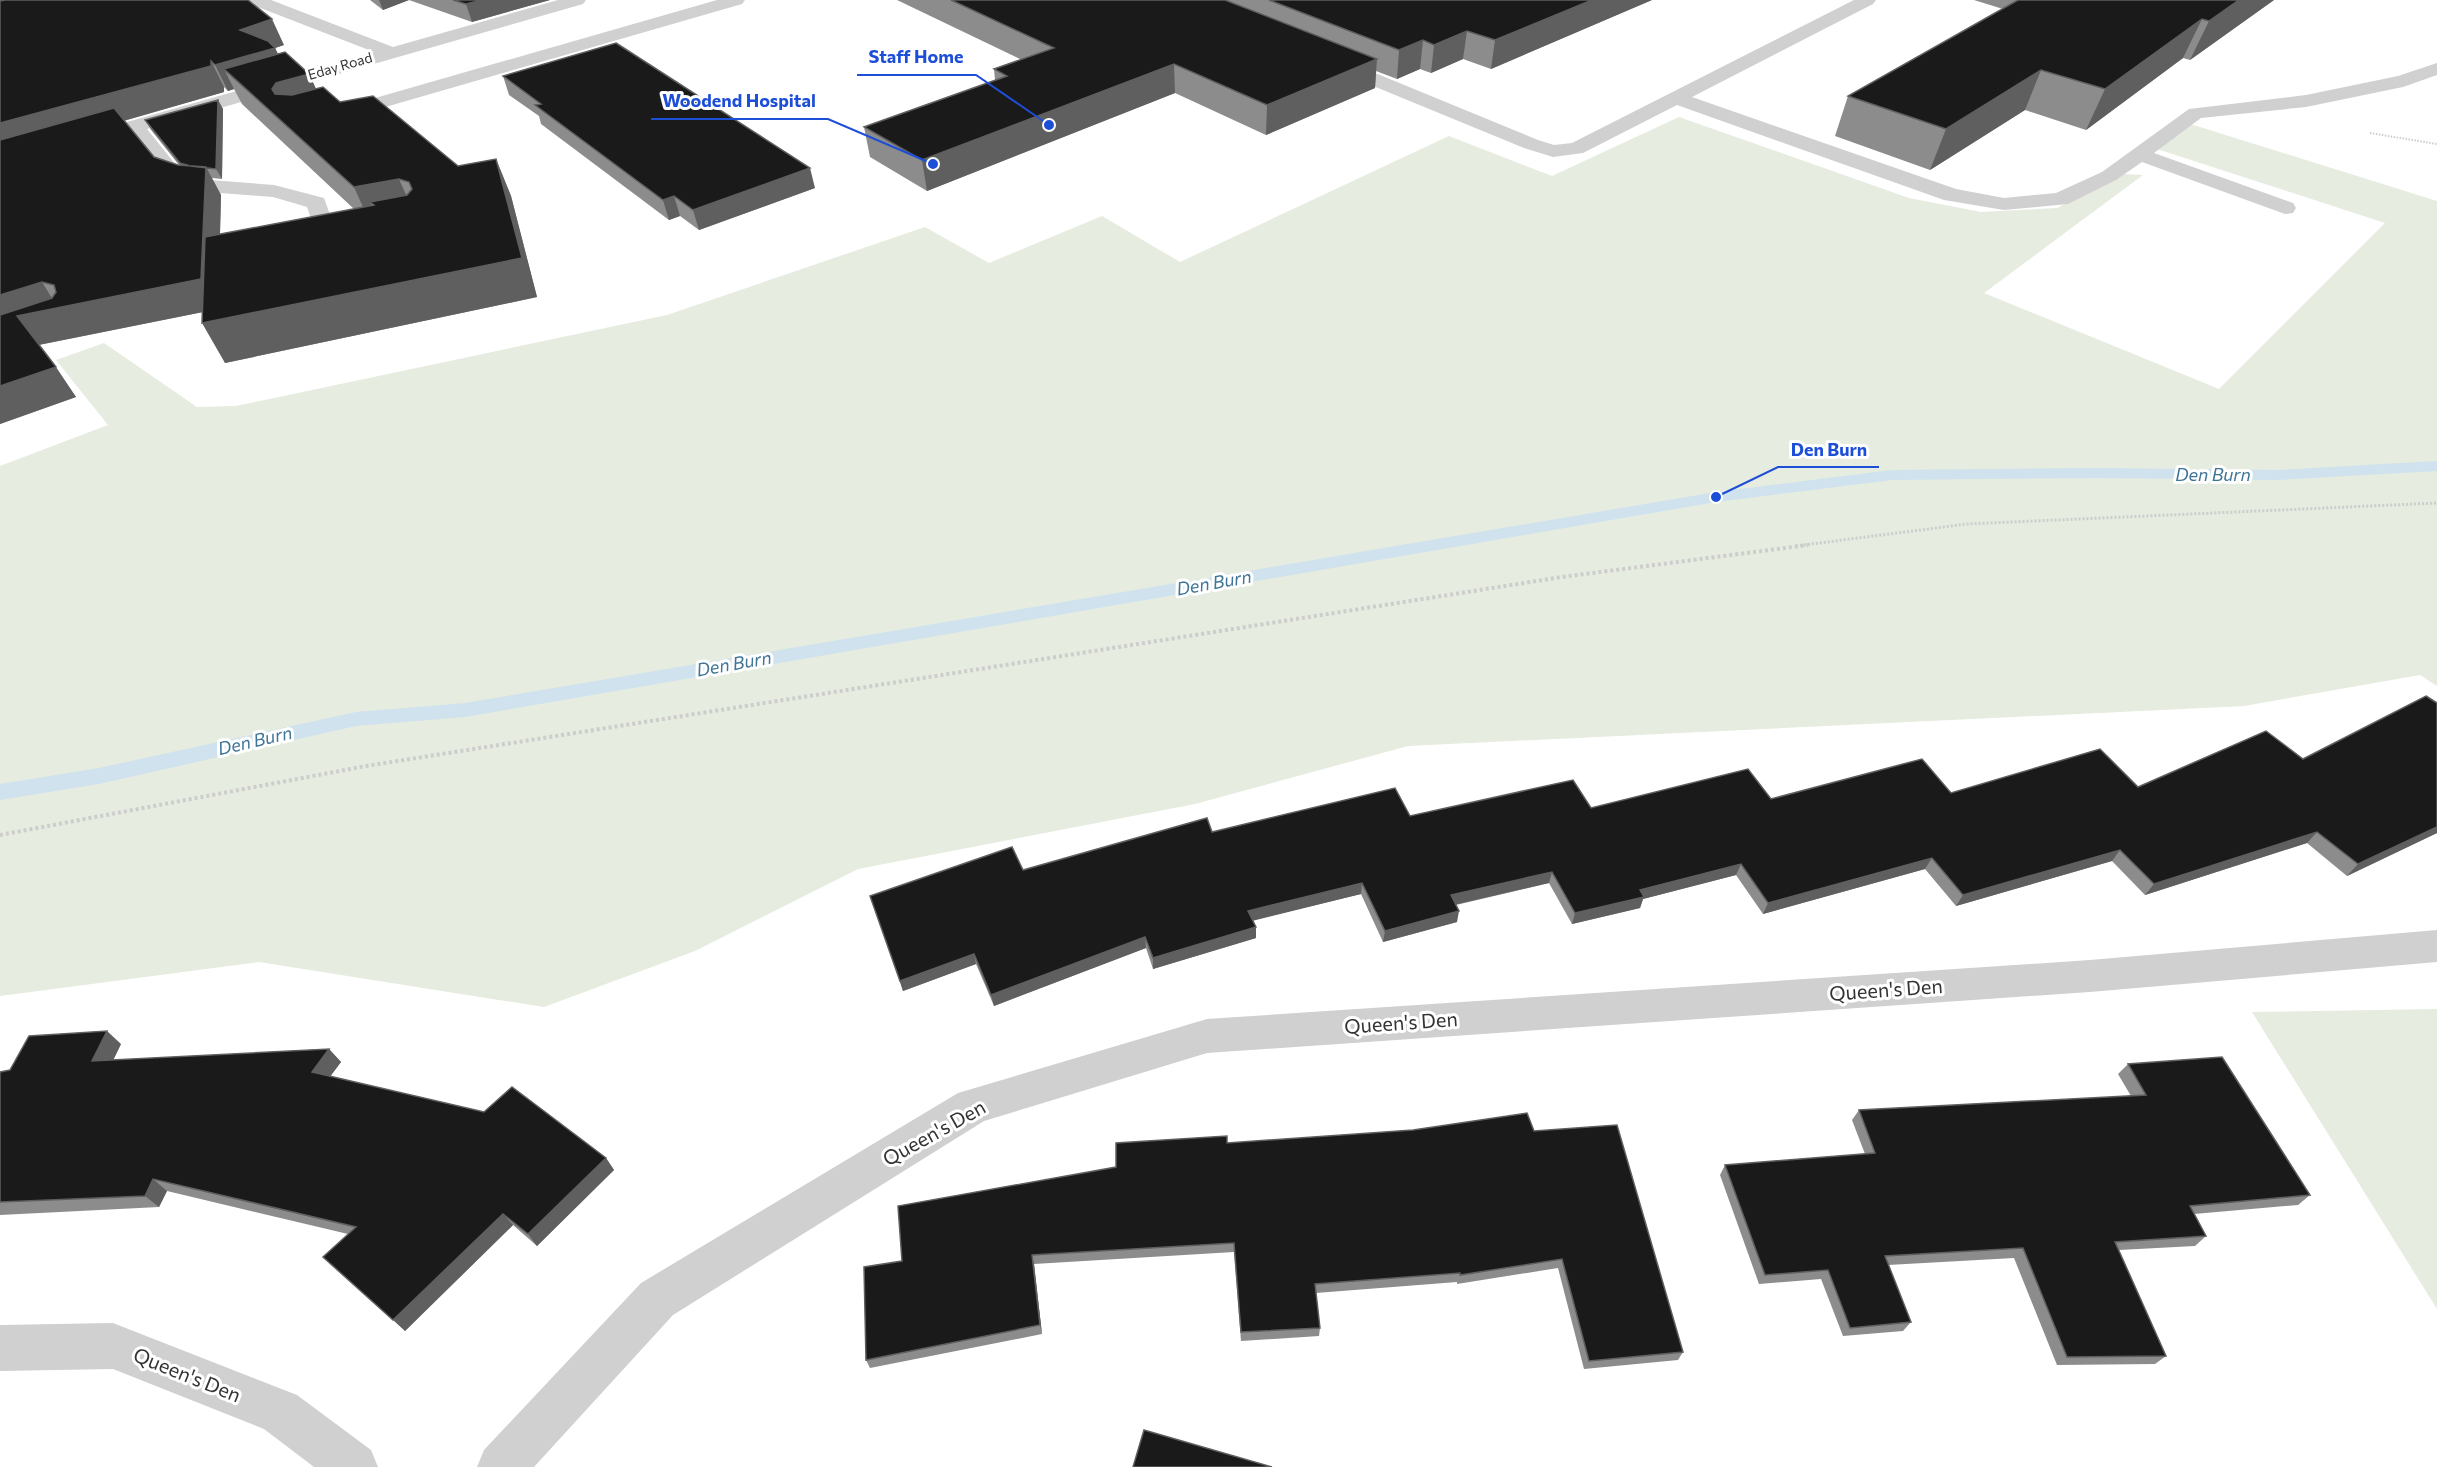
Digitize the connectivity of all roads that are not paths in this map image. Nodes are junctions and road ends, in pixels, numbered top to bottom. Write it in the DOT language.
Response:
graph roads {
  1 [pos="256,0"];
  2 [pos="577,0"];
  3 [pos="736,0"];
  4 [pos="1867,0"];
  5 [pos="390,52"];
  6 [pos="1314,55"];
  7 [pos="2437,69"];
  8 [pos="1675,98"];
  9 [pos="324,119"];
  10 [pos="134,126"];
  11 [pos="2139,154"];
  12 [pos="0,164"];
  13 [pos="2285,208"];
  14 [pos="361,236"];
  15 [pos="2437,946"];
  16 [pos="0,1348"];
  17 [pos="354,1467"];
  18 [pos="501,1467"];
  1 -- 5 [label="street"];
  2 -- 5 [label="street, Eday Road"];
  3 -- 9 [label="street"];
  4 -- 8 [label="street"];
  5 -- 10 [label="street, Eday Road"];
  6 -- 8 [label="street"];
  7 -- 11 [label="street"];
  8 -- 11 [label="street"];
  10 -- 12 [label="street, Eday Road"];
  10 -- 14 [label="street"];
  11 -- 13 [label="street"];
  15 -- 18 [label="street, Queen's Den"];
  16 -- 17 [label="street, Queen's Den"];
}
